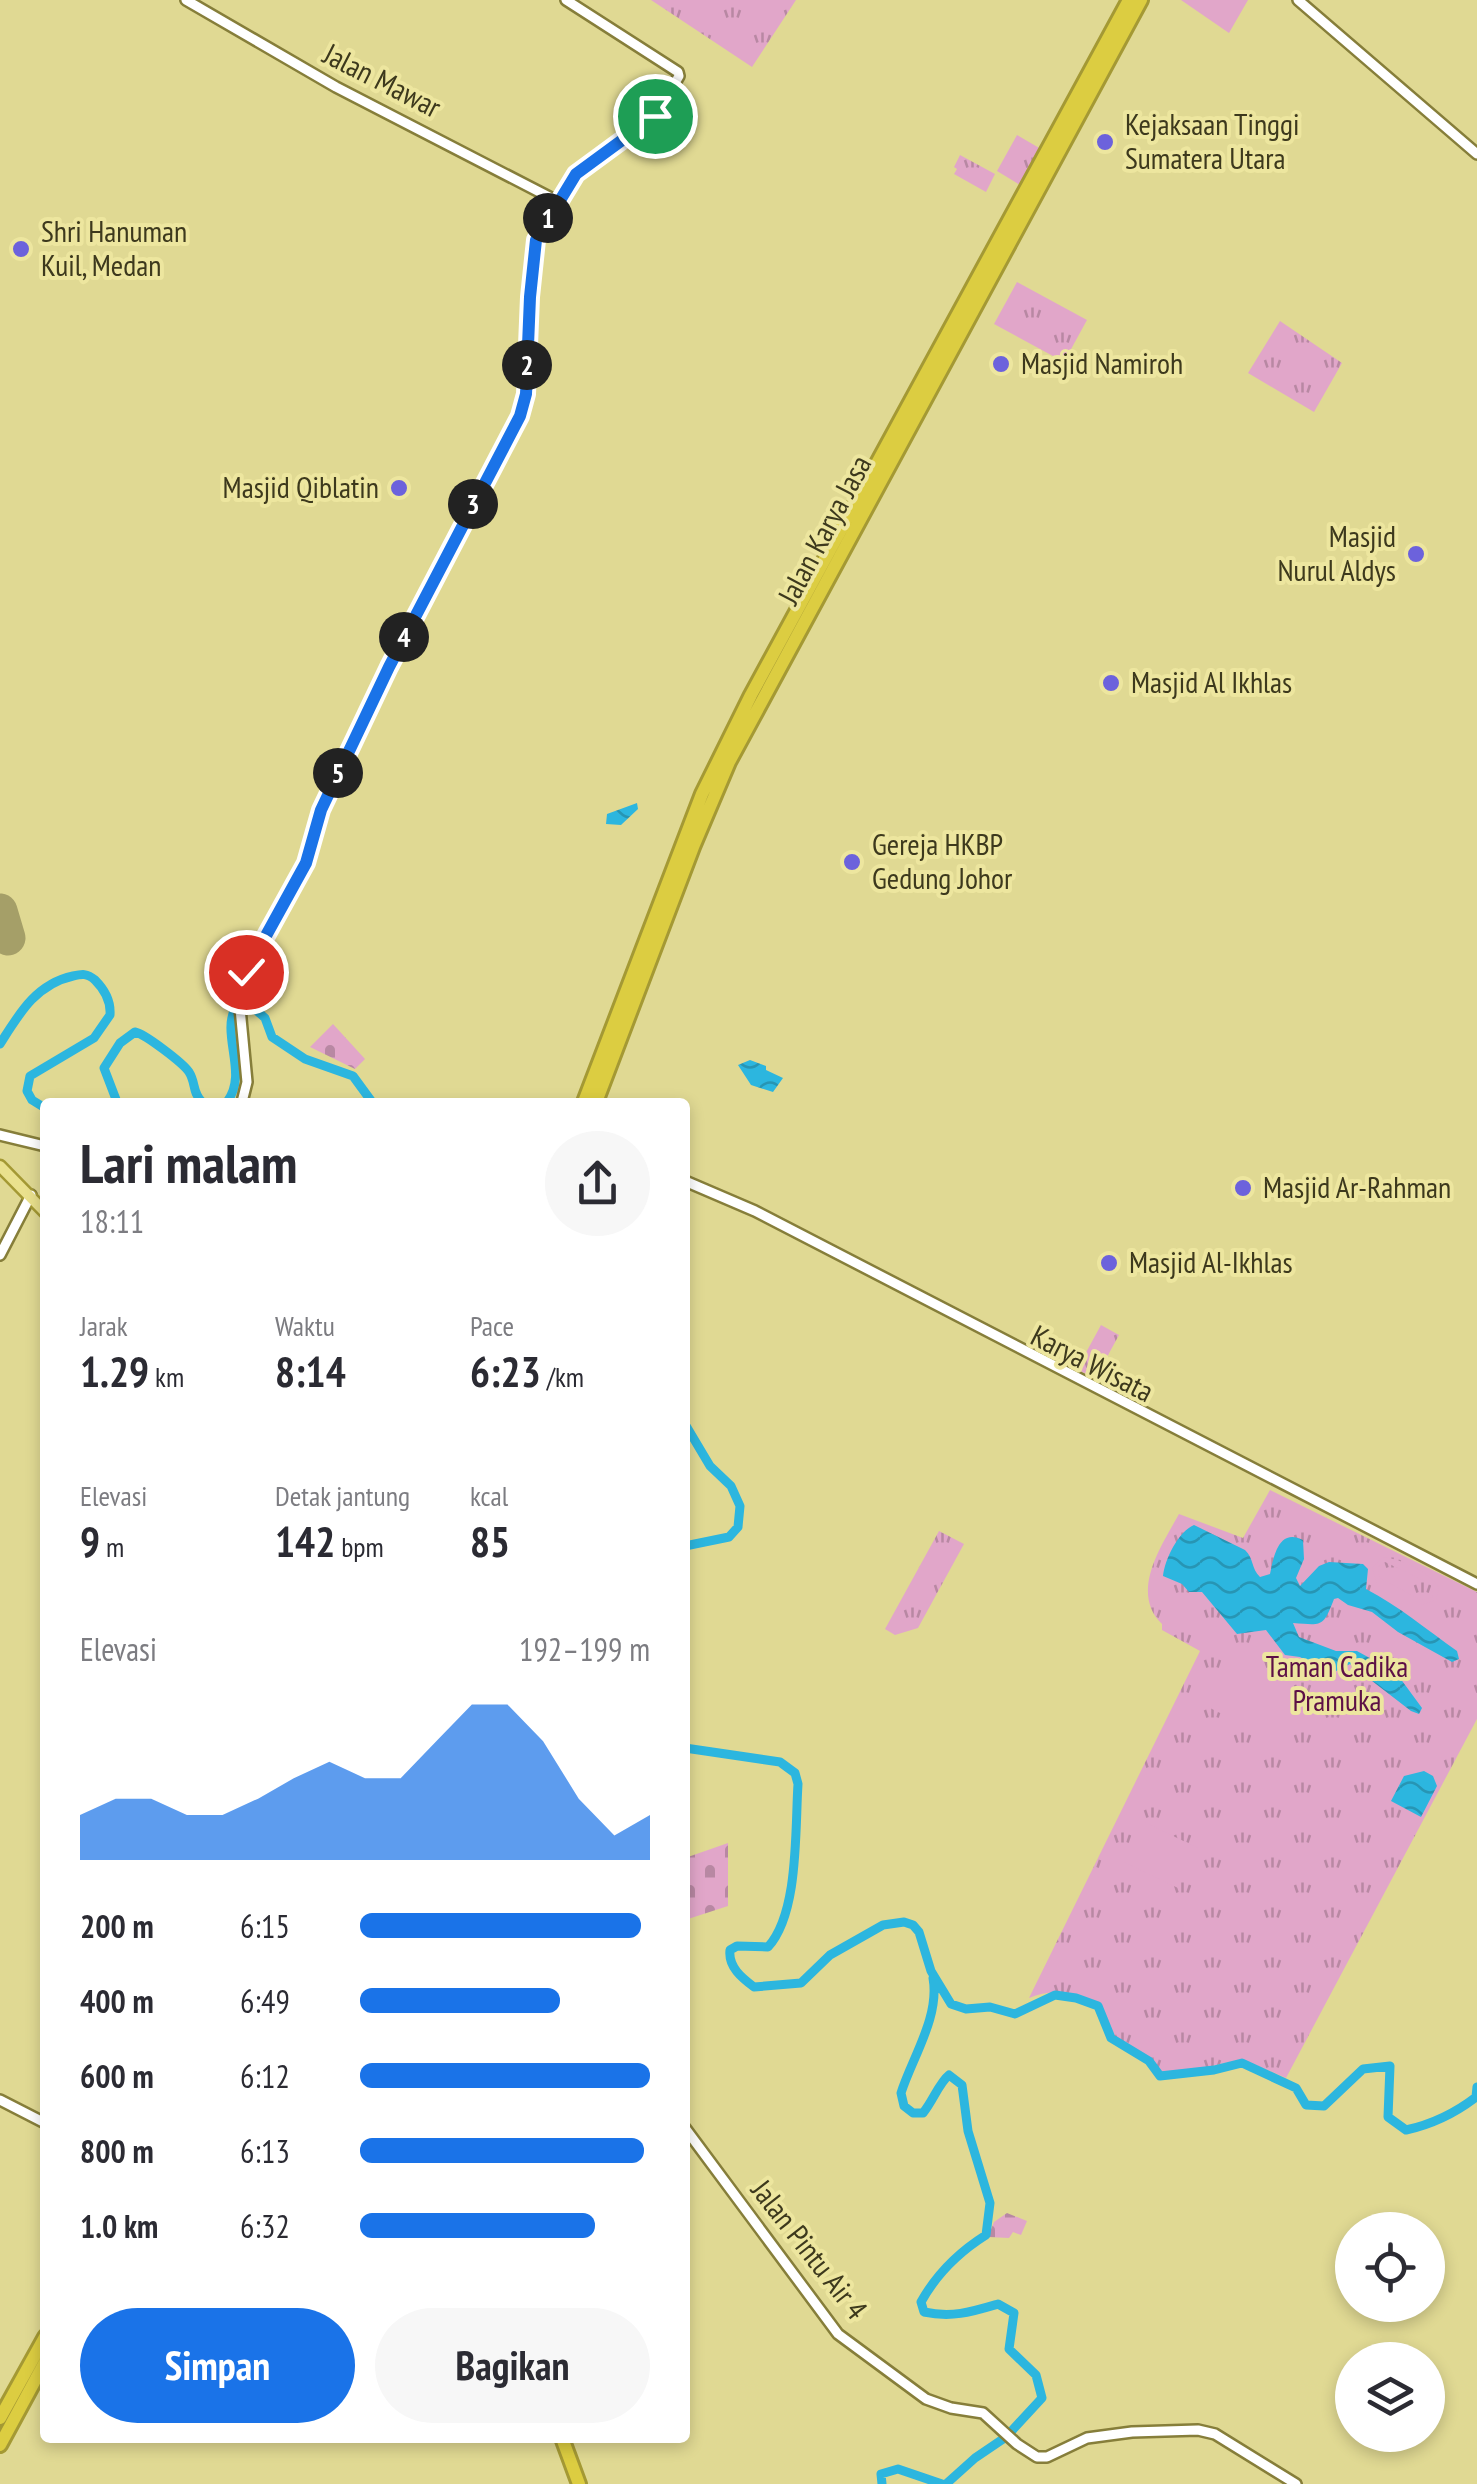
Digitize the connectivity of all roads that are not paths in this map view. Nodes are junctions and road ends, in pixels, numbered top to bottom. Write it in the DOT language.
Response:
graph roads {
  1 [pos="186,0"];
  2 [pos="566,0"];
  3 [pos="1129,0"];
  4 [pos="1141,0"];
  5 [pos="1298,0"];
  6 [pos="1477,154"];
  7 [pos="557,201"];
  8 [pos="913,407"];
  9 [pos="689,846"];
  10 [pos="243,1098"];
  11 [pos="586,1098"];
  12 [pos="597,1098"];
  13 [pos="0,1135"];
  14 [pos="40,1145"];
  15 [pos="0,1158"];
  16 [pos="0,1166"];
  17 [pos="690,1186"];
  18 [pos="690,1186"];
  19 [pos="30,1195"];
  20 [pos="40,1199"];
  21 [pos="40,1206"];
  22 [pos="0,1255"];
  23 [pos="1472,1583"];
  24 [pos="0,2100"];
  25 [pos="40,2120"];
  26 [pos="690,2135"];
  27 [pos="40,2346"];
  28 [pos="40,2371"];
  29 [pos="0,2418"];
  30 [pos="556,2443"];
  31 [pos="564,2443"];
  32 [pos="0,2444"];
  33 [pos="571,2484"];
  34 [pos="579,2484"];
  35 [pos="1296,2484"];
  1 -- 7 [label="street, Jalan Mawar"];
  2 -- 7 [label="street"];
  3 -- 8 [label="highway, Jalan Karya Jasa"];
  4 -- 8 [label="highway, Jalan Karya Jasa"];
  5 -- 6 [label="street"];
  7 -- 10 [label="street"];
  8 -- 9 [label="highway, Jalan Karya Jasa"];
  9 -- 11 [label="highway, Jalan Karya Jasa"];
  9 -- 12 [label="highway, Jalan Karya Jasa"];
  13 -- 14 [label="street"];
  15 -- 20 [label="main road"];
  16 -- 19 [label="main road"];
  17 -- 23 [label="street, Karya Wisata"];
  18 -- 23 [label="street, Karya Wisata"];
  19 -- 21 [label="main road"];
  19 -- 22 [label="street"];
  24 -- 25 [label="street"];
  26 -- 35 [label="street, Jalan Pintu Air 4"];
  27 -- 29 [label="highway"];
  28 -- 32 [label="highway"];
  30 -- 33 [label="highway"];
  31 -- 34 [label="highway"];
}
